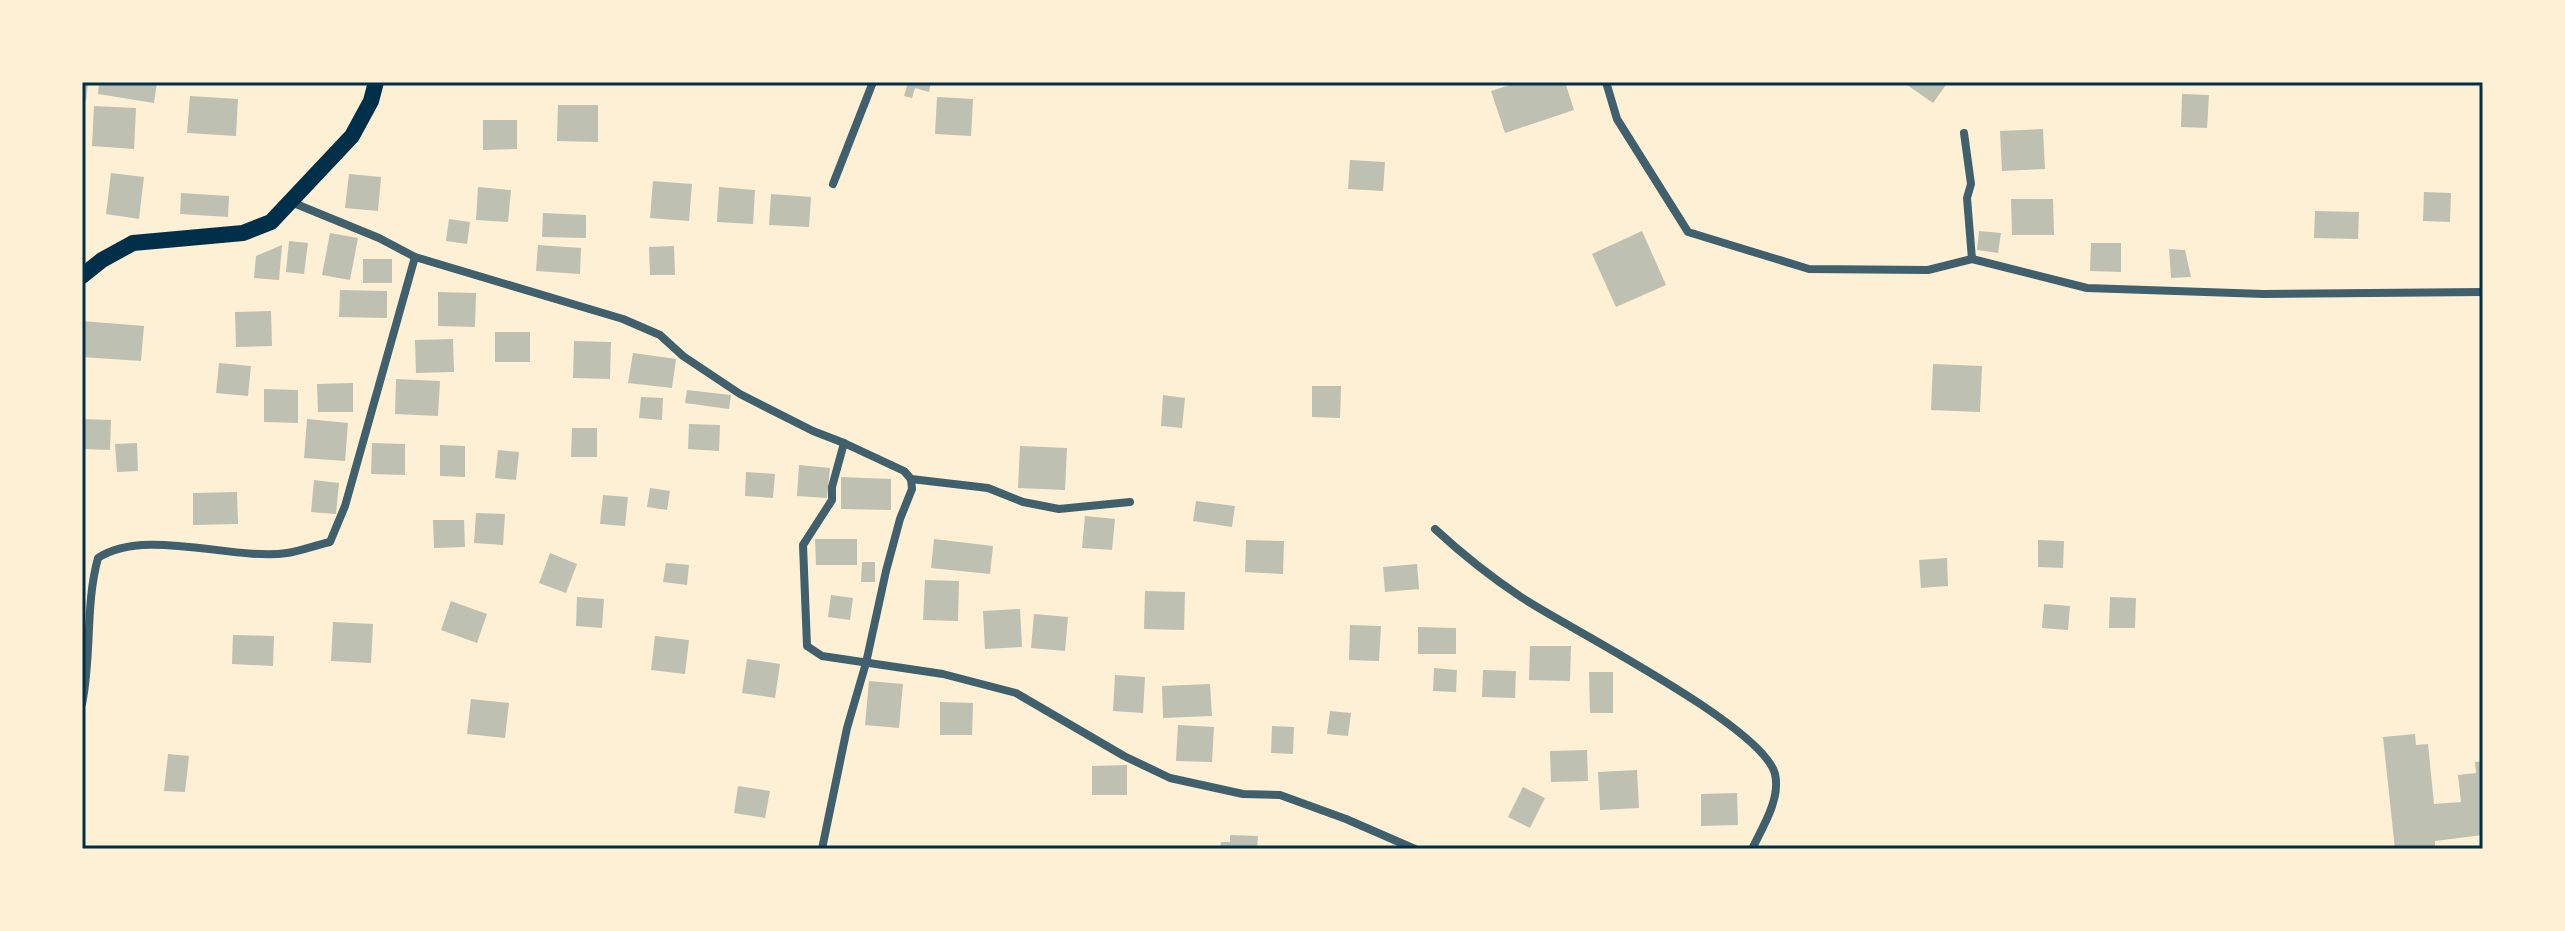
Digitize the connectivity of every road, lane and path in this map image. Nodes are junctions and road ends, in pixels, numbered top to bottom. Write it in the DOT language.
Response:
graph roads {
  1 [pos="376,82"];
  2 [pos="873,82"];
  3 [pos="1606,82"];
  4 [pos="1964,133"];
  5 [pos="833,184"];
  6 [pos="291,202"];
  7 [pos="415,257"];
  8 [pos="1972,259"];
  9 [pos="82,276"];
  10 [pos="2483,292"];
  11 [pos="844,443"];
  12 [pos="911,479"];
  13 [pos="1130,502"];
  14 [pos="1435,529"];
  15 [pos="866,663"];
  16 [pos="82,704"];
  17 [pos="822,849"];
  18 [pos="1415,849"];
  19 [pos="1752,849"];
  1 -- 6 [label="main road"];
  2 -- 5 [label="street"];
  3 -- 8 [label="street"];
  4 -- 8 [label="street"];
  6 -- 7 [label="street"];
  6 -- 9 [label="main road"];
  7 -- 11 [label="street"];
  7 -- 16 [label="street"];
  8 -- 10 [label="street"];
  11 -- 12 [label="street"];
  11 -- 15 [label="street"];
  12 -- 13 [label="street"];
  12 -- 15 [label="street"];
  14 -- 19 [label="street"];
  15 -- 17 [label="street"];
  15 -- 18 [label="street"];
}
